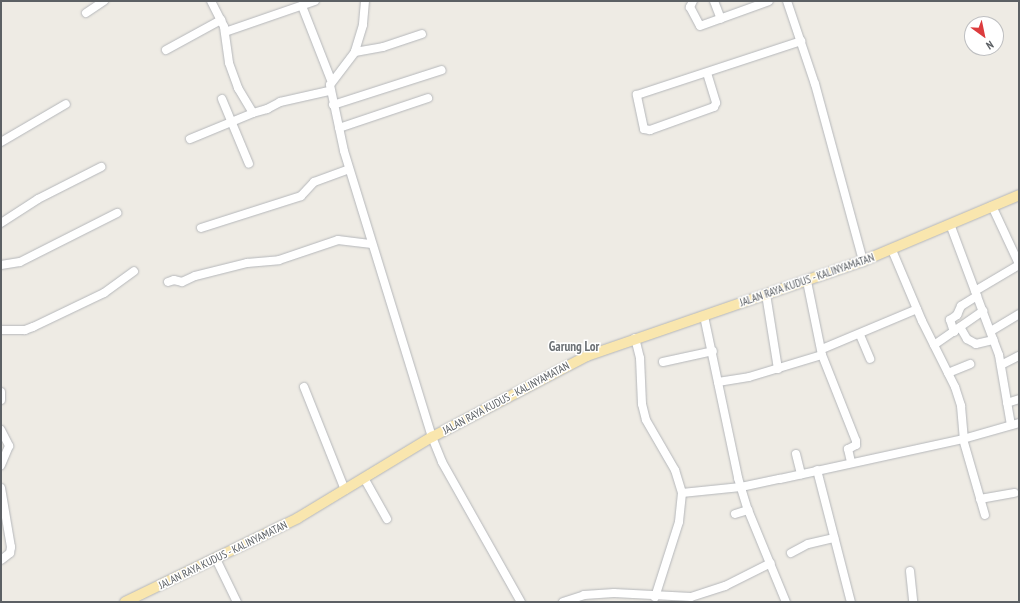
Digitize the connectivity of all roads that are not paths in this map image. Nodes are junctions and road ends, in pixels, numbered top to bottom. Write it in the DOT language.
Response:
graph roads {
  1 [pos="104,1"];
  2 [pos="211,1"];
  3 [pos="315,1"];
  4 [pos="365,1"];
  5 [pos="693,1"];
  6 [pos="714,1"];
  7 [pos="769,1"];
  8 [pos="787,1"];
  9 [pos="760,3"];
  10 [pos="302,6"];
  11 [pos="86,13"];
  12 [pos="721,19"];
  13 [pos="221,20"];
  14 [pos="226,32"];
  15 [pos="422,34"];
  16 [pos="801,42"];
  17 [pos="166,50"];
  18 [pos="355,52"];
  19 [pos="442,70"];
  20 [pos="707,73"];
  21 [pos="332,80"];
  22 [pos="329,91"];
  23 [pos="428,98"];
  24 [pos="222,99"];
  25 [pos="66,104"];
  26 [pos="333,105"];
  27 [pos="253,113"];
  28 [pos="232,122"];
  29 [pos="339,128"];
  30 [pos="190,139"];
  31 [pos="1,142"];
  32 [pos="248,164"];
  33 [pos="101,167"];
  34 [pos="349,169"];
  35 [pos="1019,195"];
  36 [pos="992,206"];
  37 [pos="117,213"];
  38 [pos="1,223"];
  39 [pos="950,224"];
  40 [pos="201,228"];
  41 [pos="372,244"];
  42 [pos="892,250"];
  43 [pos="864,261"];
  44 [pos="1019,264"];
  45 [pos="1,265"];
  46 [pos="134,271"];
  47 [pos="807,281"];
  48 [pos="168,282"];
  49 [pos="766,294"];
  50 [pos="976,294"];
  51 [pos="917,309"];
  52 [pos="983,311"];
  53 [pos="1019,314"];
  54 [pos="704,316"];
  55 [pos="1,330"];
  56 [pos="957,330"];
  57 [pos="991,331"];
  58 [pos="860,335"];
  59 [pos="635,338"];
  60 [pos="994,340"];
  61 [pos="934,345"];
  62 [pos="713,351"];
  63 [pos="822,352"];
  64 [pos="1019,356"];
  65 [pos="870,359"];
  66 [pos="663,362"];
  67 [pos="970,364"];
  68 [pos="1002,366"];
  69 [pos="778,368"];
  70 [pos="948,373"];
  71 [pos="718,382"];
  72 [pos="304,387"];
  73 [pos="1,392"];
  74 [pos="1019,399"];
  75 [pos="1,400"];
  76 [pos="1007,403"];
  77 [pos="1015,424"];
  78 [pos="1,430"];
  79 [pos="432,437"];
  80 [pos="963,439"];
  81 [pos="796,454"];
  82 [pos="851,462"];
  83 [pos="1,465"];
  84 [pos="817,470"];
  85 [pos="801,474"];
  86 [pos="364,478"];
  87 [pos="741,487"];
  88 [pos="1,488"];
  89 [pos="345,490"];
  90 [pos="682,493"];
  91 [pos="1014,493"];
  92 [pos="980,499"];
  93 [pos="748,510"];
  94 [pos="735,514"];
  95 [pos="985,515"];
  96 [pos="387,519"];
  97 [pos="834,538"];
  98 [pos="790,553"];
  99 [pos="216,559"];
  100 [pos="1,560"];
  101 [pos="771,564"];
  102 [pos="910,571"];
  103 [pos="655,597"];
  104 [pos="636,599"];
  105 [pos="692,600"];
  106 [pos="125,602"];
  107 [pos="236,602"];
  108 [pos="521,602"];
  109 [pos="563,602"];
  110 [pos="786,602"];
  111 [pos="850,602"];
  112 [pos="913,602"];
  1 -- 11 [label="street"];
  2 -- 13 [label="street"];
  3 -- 10 [label="street"];
  4 -- 18 [label="street"];
  5 -- 12 [label="street"];
  6 -- 12 [label="street"];
  7 -- 9 [label="street"];
  8 -- 16 [label="street"];
  9 -- 12 [label="street"];
  10 -- 14 [label="street"];
  10 -- 21 [label="street"];
  13 -- 14 [label="street"];
  13 -- 17 [label="street"];
  14 -- 27 [label="street"];
  15 -- 18 [label="street"];
  16 -- 20 [label="street"];
  16 -- 43 [label="street"];
  18 -- 21 [label="street"];
  19 -- 26 [label="street"];
  20 -- 20 [label="street"];
  21 -- 22 [label="street"];
  22 -- 26 [label="street"];
  22 -- 27 [label="street"];
  23 -- 29 [label="street"];
  24 -- 28 [label="street"];
  25 -- 31 [label="street"];
  26 -- 29 [label="street"];
  27 -- 28 [label="street"];
  28 -- 30 [label="street"];
  28 -- 32 [label="street"];
  29 -- 34 [label="street"];
  33 -- 38 [label="street"];
  34 -- 40 [label="street"];
  34 -- 41 [label="street"];
  35 -- 36 [label="main road, JALAN RAYA KUDUS - KALINYAMATAN"];
  36 -- 39 [label="main road, JALAN RAYA KUDUS - KALINYAMATAN"];
  36 -- 44 [label="street"];
  37 -- 45 [label="street"];
  39 -- 42 [label="main road, JALAN RAYA KUDUS - KALINYAMATAN"];
  39 -- 50 [label="street"];
  41 -- 48 [label="street"];
  41 -- 79 [label="street"];
  42 -- 43 [label="main road, JALAN RAYA KUDUS - KALINYAMATAN"];
  42 -- 51 [label="street"];
  43 -- 47 [label="main road, JALAN RAYA KUDUS - KALINYAMATAN"];
  44 -- 50 [label="street"];
  46 -- 55 [label="street"];
  47 -- 49 [label="main road, JALAN RAYA KUDUS - KALINYAMATAN"];
  47 -- 63 [label="street"];
  49 -- 54 [label="main road, JALAN RAYA KUDUS - KALINYAMATAN"];
  49 -- 69 [label="street"];
  50 -- 52 [label="street"];
  50 -- 56 [label="street"];
  51 -- 58 [label="street"];
  51 -- 61 [label="street"];
  52 -- 56 [label="street"];
  52 -- 57 [label="street"];
  53 -- 57 [label="street"];
  54 -- 59 [label="main road, JALAN RAYA KUDUS - KALINYAMATAN"];
  54 -- 62 [label="street"];
  56 -- 60 [label="street"];
  56 -- 61 [label="street"];
  57 -- 60 [label="street"];
  58 -- 63 [label="street"];
  58 -- 65 [label="street"];
  59 -- 79 [label="main road, JALAN RAYA KUDUS - KALINYAMATAN"];
  59 -- 90 [label="street"];
  60 -- 68 [label="street"];
  61 -- 70 [label="street"];
  62 -- 66 [label="street"];
  62 -- 71 [label="street"];
  63 -- 69 [label="street"];
  63 -- 82 [label="street"];
  64 -- 68 [label="street"];
  67 -- 70 [label="street"];
  68 -- 76 [label="street"];
  69 -- 71 [label="street"];
  70 -- 80 [label="street"];
  71 -- 87 [label="street"];
  72 -- 89 [label="street"];
  73 -- 75 [label="street"];
  74 -- 76 [label="street"];
  76 -- 77 [label="street"];
  77 -- 80 [label="street"];
  78 -- 83 [label="street"];
  79 -- 86 [label="main road, JALAN RAYA KUDUS - KALINYAMATAN"];
  79 -- 108 [label="street"];
  80 -- 82 [label="street"];
  80 -- 92 [label="street"];
  81 -- 85 [label="street"];
  82 -- 84 [label="street"];
  84 -- 85 [label="street"];
  84 -- 97 [label="street"];
  85 -- 87 [label="street"];
  86 -- 89 [label="main road, JALAN RAYA KUDUS - KALINYAMATAN"];
  86 -- 96 [label="street"];
  87 -- 90 [label="street"];
  87 -- 93 [label="street"];
  88 -- 100 [label="street"];
  89 -- 99 [label="main road, JALAN RAYA KUDUS - KALINYAMATAN"];
  90 -- 103 [label="street"];
  91 -- 92 [label="street"];
  92 -- 95 [label="street"];
  93 -- 94 [label="street"];
  93 -- 101 [label="street"];
  97 -- 98 [label="street"];
  97 -- 111 [label="street"];
  99 -- 106 [label="main road, JALAN RAYA KUDUS - KALINYAMATAN"];
  99 -- 107 [label="street"];
  101 -- 105 [label="street"];
  101 -- 110 [label="street"];
  102 -- 112 [label="street"];
  103 -- 104 [label="street"];
  103 -- 105 [label="street"];
  104 -- 109 [label="street"];
}
